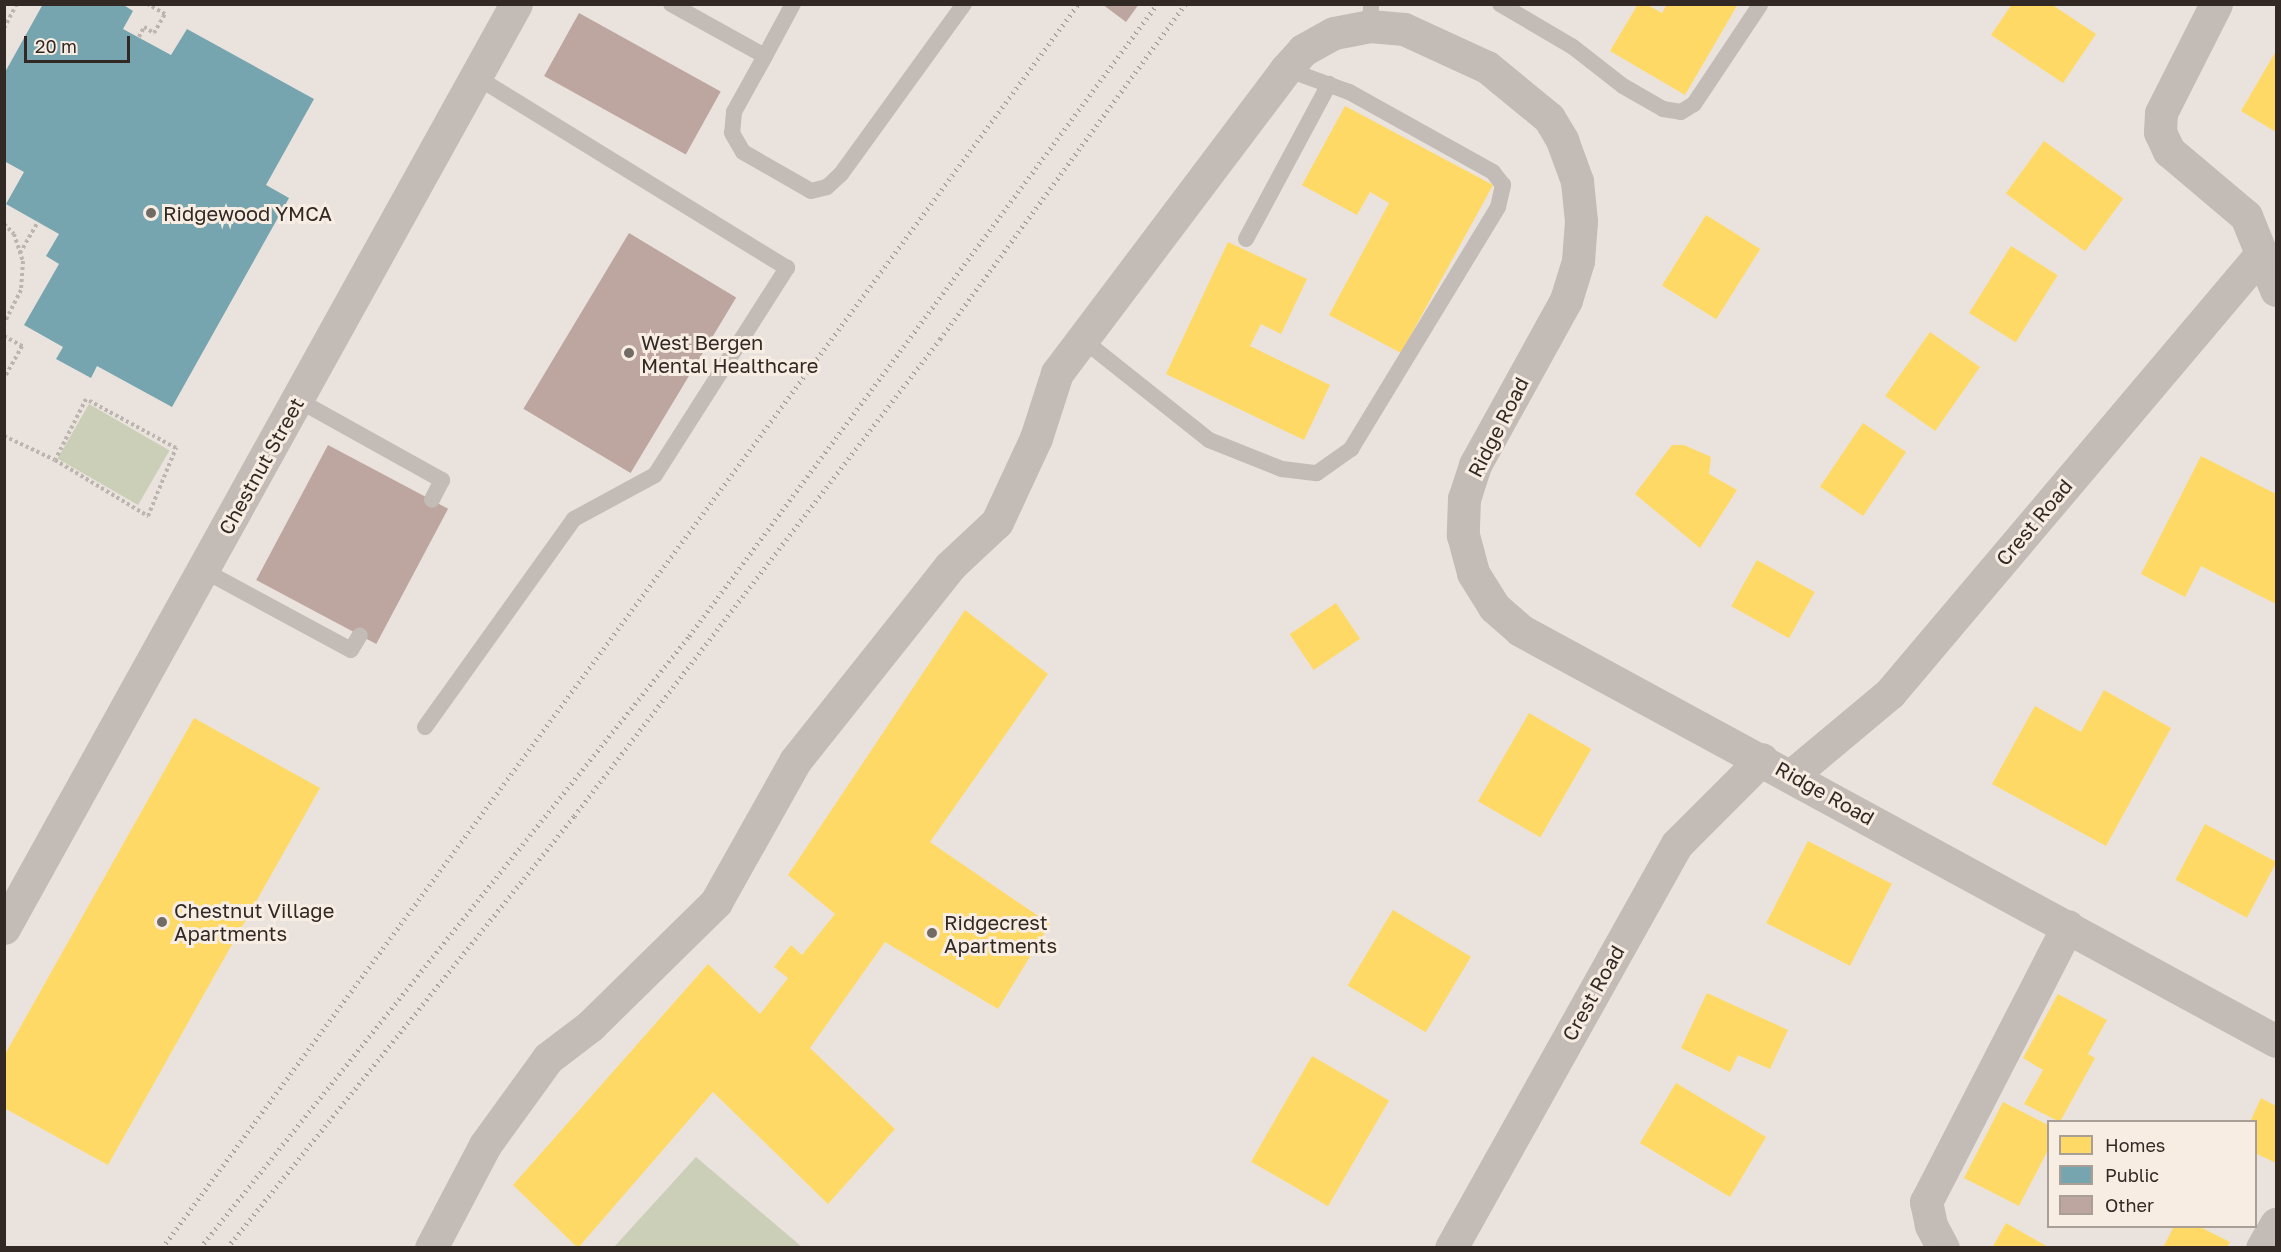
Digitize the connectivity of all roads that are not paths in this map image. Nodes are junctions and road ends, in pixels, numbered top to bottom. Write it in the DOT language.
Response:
graph roads {
  1 [pos="516,4"];
  2 [pos="671,4"];
  3 [pos="793,4"];
  4 [pos="964,4"];
  5 [pos="1500,4"];
  6 [pos="1760,5"];
  7 [pos="2216,5"];
  8 [pos="1370,15"];
  9 [pos="765,56"];
  10 [pos="1286,69"];
  11 [pos="477,77"];
  12 [pos="1329,84"];
  13 [pos="1246,239"];
  14 [pos="2261,254"];
  15 [pos="2277,290"];
  16 [pos="1083,339"];
  17 [pos="298,400"];
  18 [pos="432,500"];
  19 [pos="203,570"];
  20 [pos="360,635"];
  21 [pos="424,727"];
  22 [pos="1762,759"];
  23 [pos="1792,775"];
  24 [pos="2068,926"];
  25 [pos="4,928"];
  26 [pos="2277,1041"];
  27 [pos="2277,1224"];
  28 [pos="431,1248"];
  29 [pos="1451,1248"];
  30 [pos="1943,1248"];
  31 [pos="2262,1248"];
  1 -- 11 [label="street, Chestnut Street"];
  2 -- 9 [label="lane"];
  3 -- 9 [label="lane"];
  4 -- 9 [label="lane"];
  5 -- 6 [label="lane"];
  7 -- 14 [label="street"];
  8 -- 10 [label="street, Ridge Road"];
  8 -- 22 [label="street, Ridge Road"];
  10 -- 12 [label="lane"];
  10 -- 16 [label="street, Ridge Road"];
  11 -- 17 [label="street, Chestnut Street"];
  11 -- 21 [label="lane"];
  12 -- 13 [label="lane"];
  12 -- 16 [label="lane"];
  14 -- 15 [label="street"];
  14 -- 23 [label="street, Crest Road"];
  16 -- 28 [label="street, Ridge Road"];
  17 -- 18 [label="lane"];
  17 -- 19 [label="street, Chestnut Street"];
  19 -- 20 [label="lane"];
  19 -- 25 [label="street, Chestnut Street"];
  22 -- 23 [label="street, Ridge Road"];
  22 -- 29 [label="street, Crest Road"];
  23 -- 24 [label="street, Ridge Road"];
  24 -- 26 [label="street, Ridge Road"];
  24 -- 30 [label="street"];
  27 -- 31 [label="street"];
}
